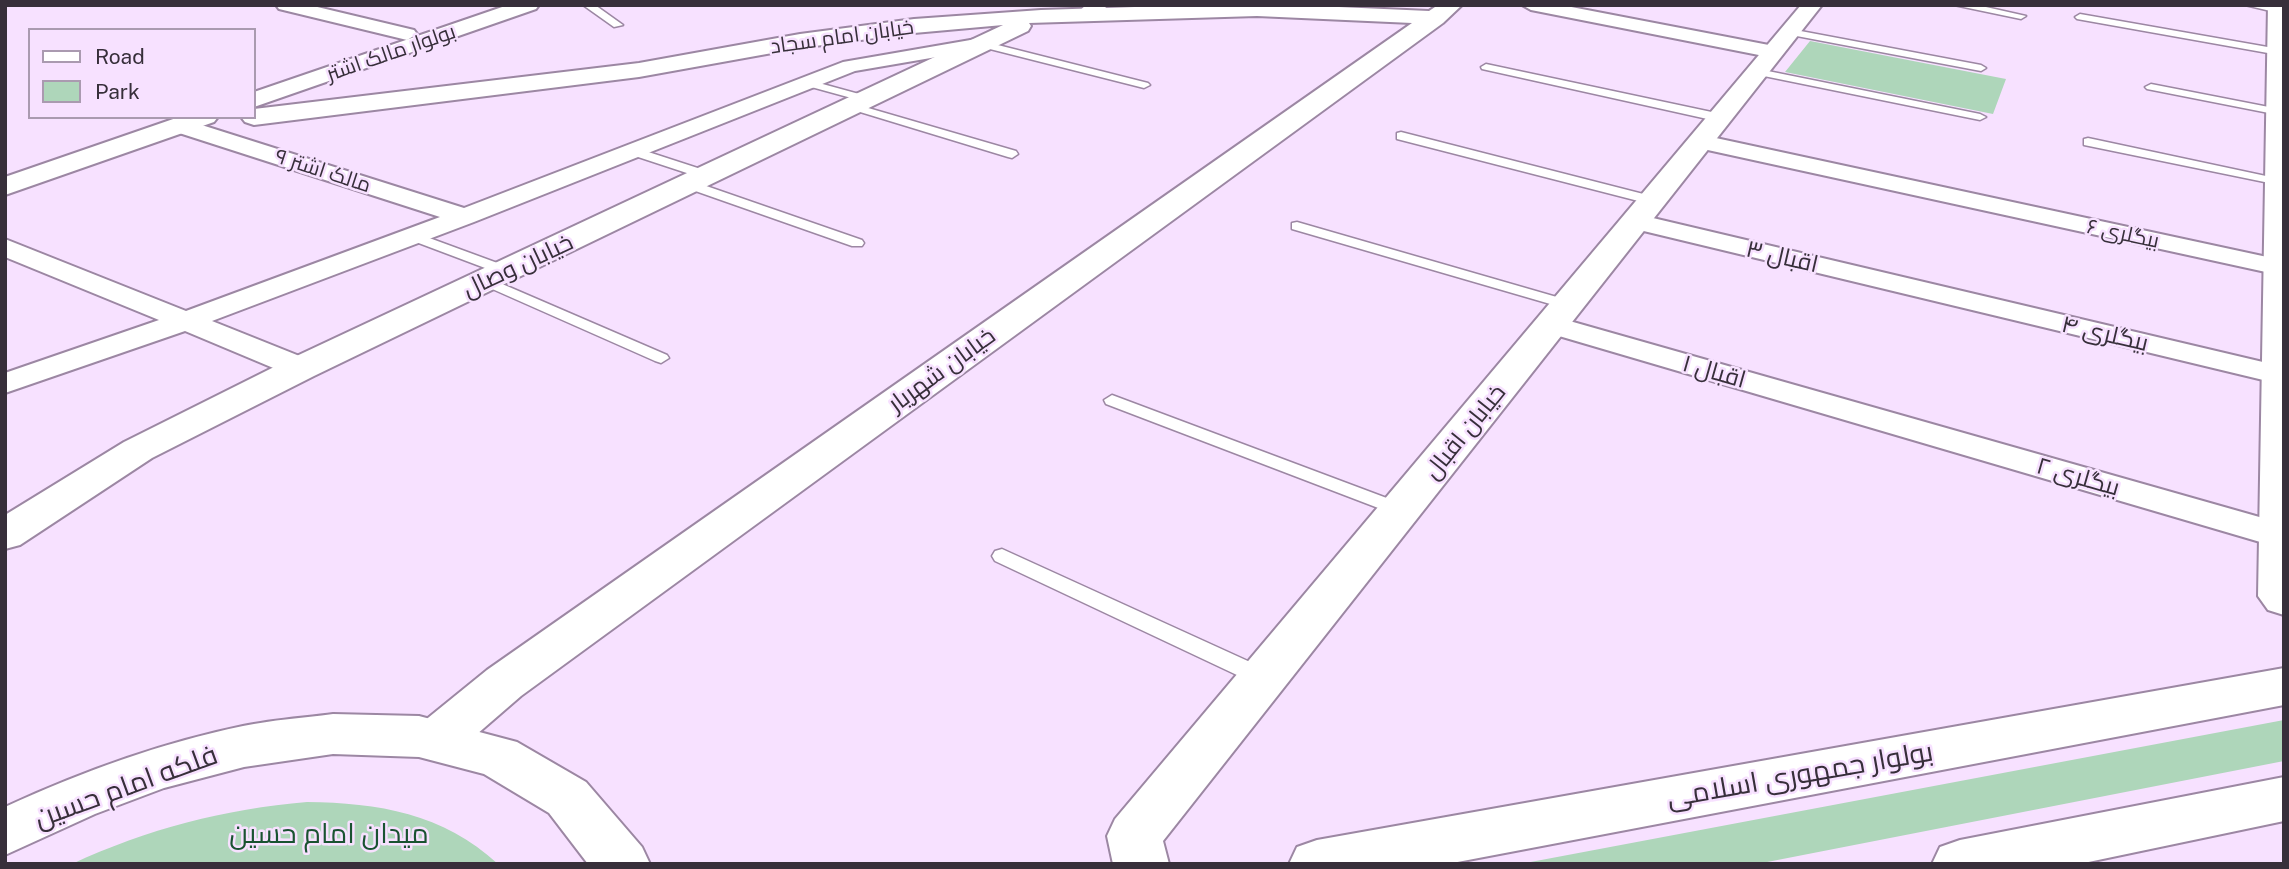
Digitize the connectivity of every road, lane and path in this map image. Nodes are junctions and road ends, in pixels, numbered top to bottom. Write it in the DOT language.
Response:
graph roads {
  1 [pos="285,5"];
  2 [pos="493,5"];
  3 [pos="528,5"];
  4 [pos="588,5"];
  5 [pos="1531,5"];
  6 [pos="1959,5"];
  7 [pos="1093,9"];
  8 [pos="1444,12"];
  9 [pos="1041,16"];
  10 [pos="2021,16"];
  11 [pos="2080,18"];
  12 [pos="618,25"];
  13 [pos="407,34"];
  14 [pos="2277,35"];
  15 [pos="1783,40"];
  16 [pos="982,44"];
  17 [pos="1486,67"];
  18 [pos="1981,68"];
  19 [pos="308,75"];
  20 [pos="808,83"];
  21 [pos="1144,85"];
  22 [pos="256,86"];
  23 [pos="2151,87"];
  24 [pos="256,99"];
  25 [pos="858,103"];
  26 [pos="256,117"];
  27 [pos="1980,117"];
  28 [pos="206,119"];
  29 [pos="183,120"];
  30 [pos="2281,124"];
  31 [pos="1711,130"];
  32 [pos="1401,136"];
  33 [pos="2088,142"];
  34 [pos="636,152"];
  35 [pos="1012,155"];
  36 [pos="5,170"];
  37 [pos="698,180"];
  38 [pos="5,187"];
  39 [pos="2281,205"];
  40 [pos="1645,211"];
  41 [pos="465,216"];
  42 [pos="1297,226"];
  43 [pos="413,236"];
  44 [pos="857,243"];
  45 [pos="5,247"];
  46 [pos="2281,268"];
  47 [pos="496,276"];
  48 [pos="1928,292"];
  49 [pos="1560,315"];
  50 [pos="2282,319"];
  51 [pos="185,321"];
  52 [pos="661,358"];
  53 [pos="301,368"];
  54 [pos="2281,376"];
  55 [pos="5,384"];
  56 [pos="1112,400"];
  57 [pos="1876,418"];
  58 [pos="1401,510"];
  59 [pos="5,535"];
  60 [pos="2280,535"];
  61 [pos="1002,556"];
  62 [pos="2284,599"];
  63 [pos="1264,678"];
  64 [pos="2284,686"];
  65 [pos="436,740"];
  66 [pos="2284,799"];
  67 [pos="5,832"];
  68 [pos="622,864"];
  69 [pos="1141,864"];
  70 [pos="1317,864"];
  71 [pos="1960,864"];
  1 -- 13 [label="street"];
  2 -- 13 [label="street, بولوار مالک اشتر"];
  3 -- 19 [label="street, بولوار مالک اشتر"];
  4 -- 12 [label="lane"];
  5 -- 15 [label="street"];
  6 -- 10 [label="lane"];
  7 -- 8 [label="street, خیابان امام سجاد"];
  7 -- 9 [label="street, خیابان امام سجاد"];
  8 -- 65 [label="street, خیابان شهریار"];
  9 -- 16 [label="street, خیابان وصال"];
  9 -- 26 [label="street, خیابان امام سجاد"];
  11 -- 14 [label="lane"];
  13 -- 19 [label="street, بولوار مالک اشتر"];
  14 -- 30 [label="street"];
  15 -- 18 [label="lane"];
  15 -- 27 [label="lane"];
  15 -- 31 [label="street, خیابان اقبال"];
  16 -- 20 [label="street"];
  16 -- 21 [label="lane"];
  16 -- 25 [label="street, خیابان وصال"];
  17 -- 31 [label="lane"];
  19 -- 22 [label="street, بولوار مالک اشتر"];
  19 -- 24 [label="street, بولوار مالک اشتر"];
  20 -- 25 [label="lane"];
  20 -- 34 [label="street"];
  23 -- 30 [label="lane"];
  25 -- 35 [label="lane"];
  25 -- 37 [label="street, خیابان وصال"];
  28 -- 29 [label="street, خیابان امام سجاد"];
  29 -- 36 [label="street"];
  29 -- 38 [label="street"];
  29 -- 41 [label="street, مالک اشتر ۹"];
  30 -- 39 [label="street"];
  31 -- 40 [label="street, خیابان اقبال"];
  31 -- 46 [label="street, بیگلری ۶"];
  32 -- 40 [label="lane"];
  33 -- 39 [label="lane"];
  34 -- 37 [label="lane"];
  34 -- 41 [label="street"];
  37 -- 44 [label="lane"];
  37 -- 47 [label="street, خیابان وصال"];
  39 -- 46 [label="street"];
  40 -- 48 [label="street, اقبال ۳"];
  40 -- 49 [label="street, خیابان اقبال"];
  41 -- 43 [label="street"];
  42 -- 49 [label="lane"];
  43 -- 47 [label="lane"];
  43 -- 51 [label="street"];
  45 -- 51 [label="street"];
  46 -- 50 [label="street"];
  47 -- 52 [label="lane"];
  47 -- 53 [label="street, خیابان وصال"];
  48 -- 54 [label="street, بیگلری ۴"];
  49 -- 57 [label="street, اقبال ۱"];
  49 -- 58 [label="street, خیابان اقبال"];
  50 -- 54 [label="street"];
  51 -- 53 [label="street"];
  51 -- 55 [label="street"];
  53 -- 59 [label="street, خیابان وصال"];
  54 -- 60 [label="street"];
  56 -- 58 [label="lane"];
  57 -- 60 [label="street, بیگلری ۲"];
  58 -- 63 [label="street, خیابان اقبال"];
  60 -- 62 [label="street"];
  61 -- 63 [label="lane"];
  63 -- 69 [label="street, خیابان اقبال"];
  64 -- 70 [label="street, بولوار جمهوری اسلامی"];
  65 -- 67 [label="street, فلکه امام حسین"];
  65 -- 68 [label="street, فلکه امام حسین"];
  66 -- 71 [label="street"];
}
